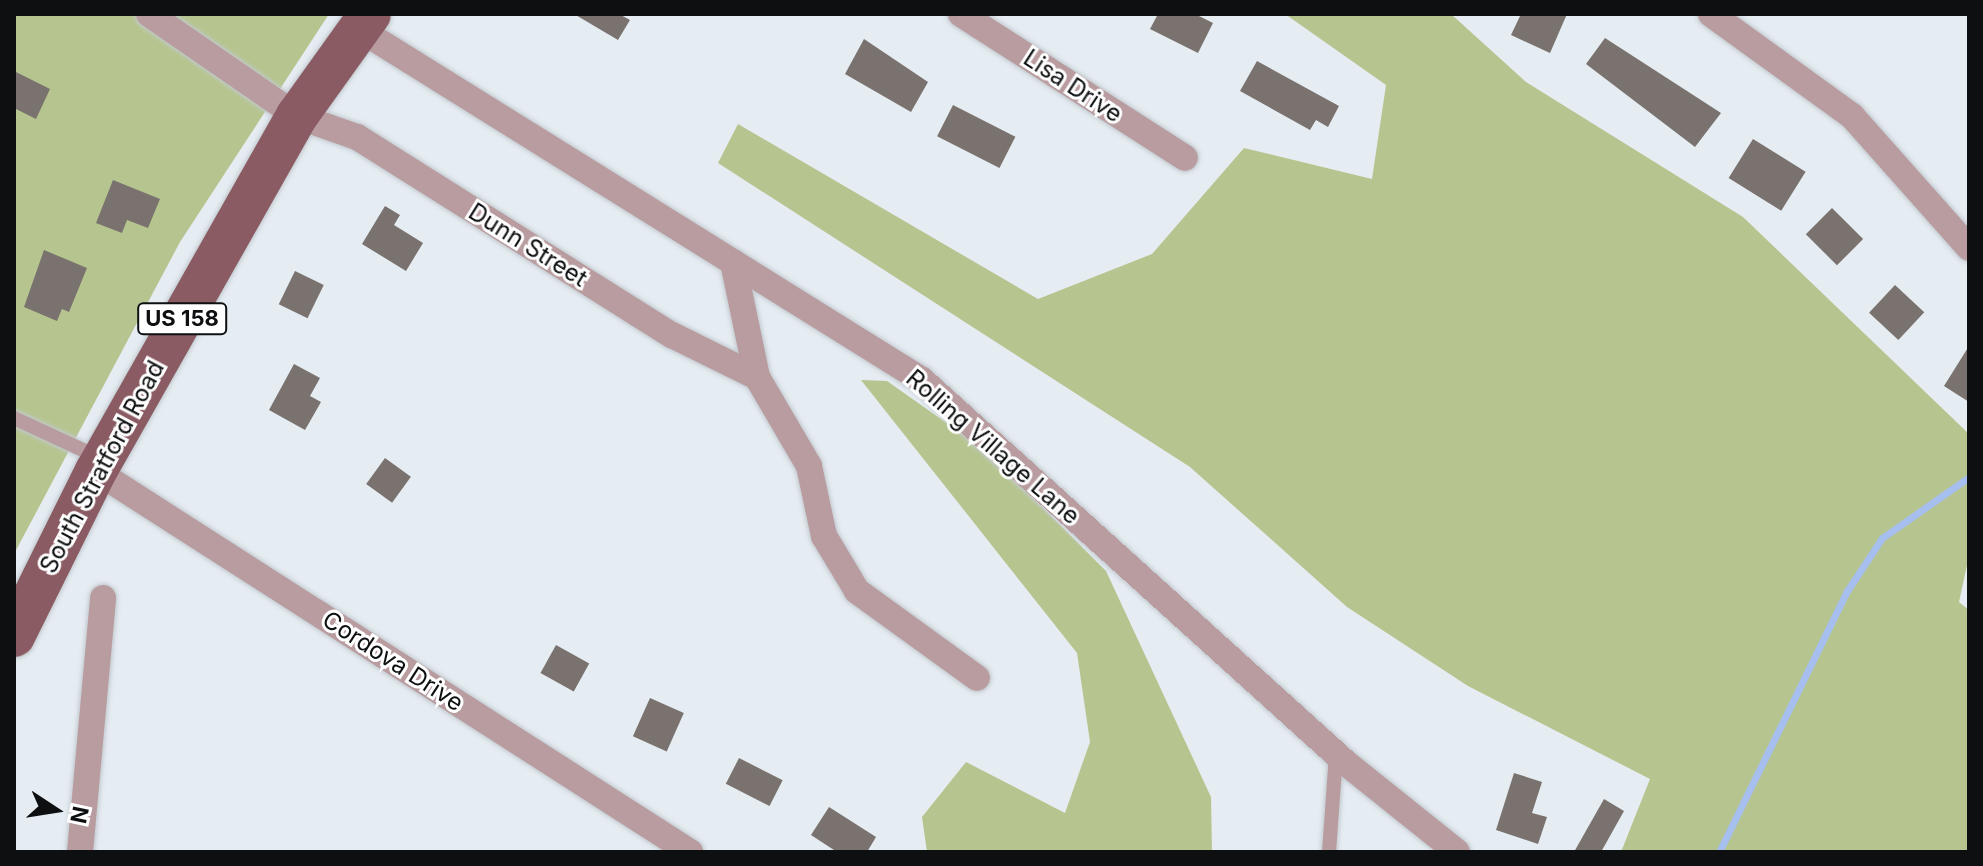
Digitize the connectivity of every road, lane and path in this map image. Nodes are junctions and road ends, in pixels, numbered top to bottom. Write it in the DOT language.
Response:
graph roads {
  1 [pos="149,14"];
  2 [pos="961,14"];
  3 [pos="1711,14"];
  4 [pos="365,22"];
  5 [pos="297,116"];
  6 [pos="1185,158"];
  7 [pos="1969,248"];
  8 [pos="733,262"];
  9 [pos="757,377"];
  10 [pos="14,418"];
  11 [pos="99,465"];
  12 [pos="103,598"];
  13 [pos="14,636"];
  14 [pos="977,678"];
  15 [pos="1336,753"];
  16 [pos="80,852"];
  17 [pos="690,852"];
  18 [pos="1329,852"];
  19 [pos="1457,852"];
  1 -- 5 [label="street, Dunn Street"];
  2 -- 6 [label="street, Lisa Drive"];
  3 -- 7 [label="street"];
  4 -- 5 [label="main road, South Stratford Road / US 158"];
  4 -- 8 [label="street, Rolling Village Lane"];
  5 -- 9 [label="street, Dunn Street"];
  5 -- 11 [label="main road, South Stratford Road / US 158"];
  8 -- 9 [label="street"];
  8 -- 15 [label="street, Rolling Village Lane"];
  9 -- 14 [label="street"];
  10 -- 11 [label="lane"];
  11 -- 13 [label="main road, South Stratford Road / US 158"];
  11 -- 17 [label="street, Cordova Drive"];
  12 -- 16 [label="street"];
  15 -- 18 [label="lane"];
  15 -- 19 [label="street, Rolling Village Lane"];
}
